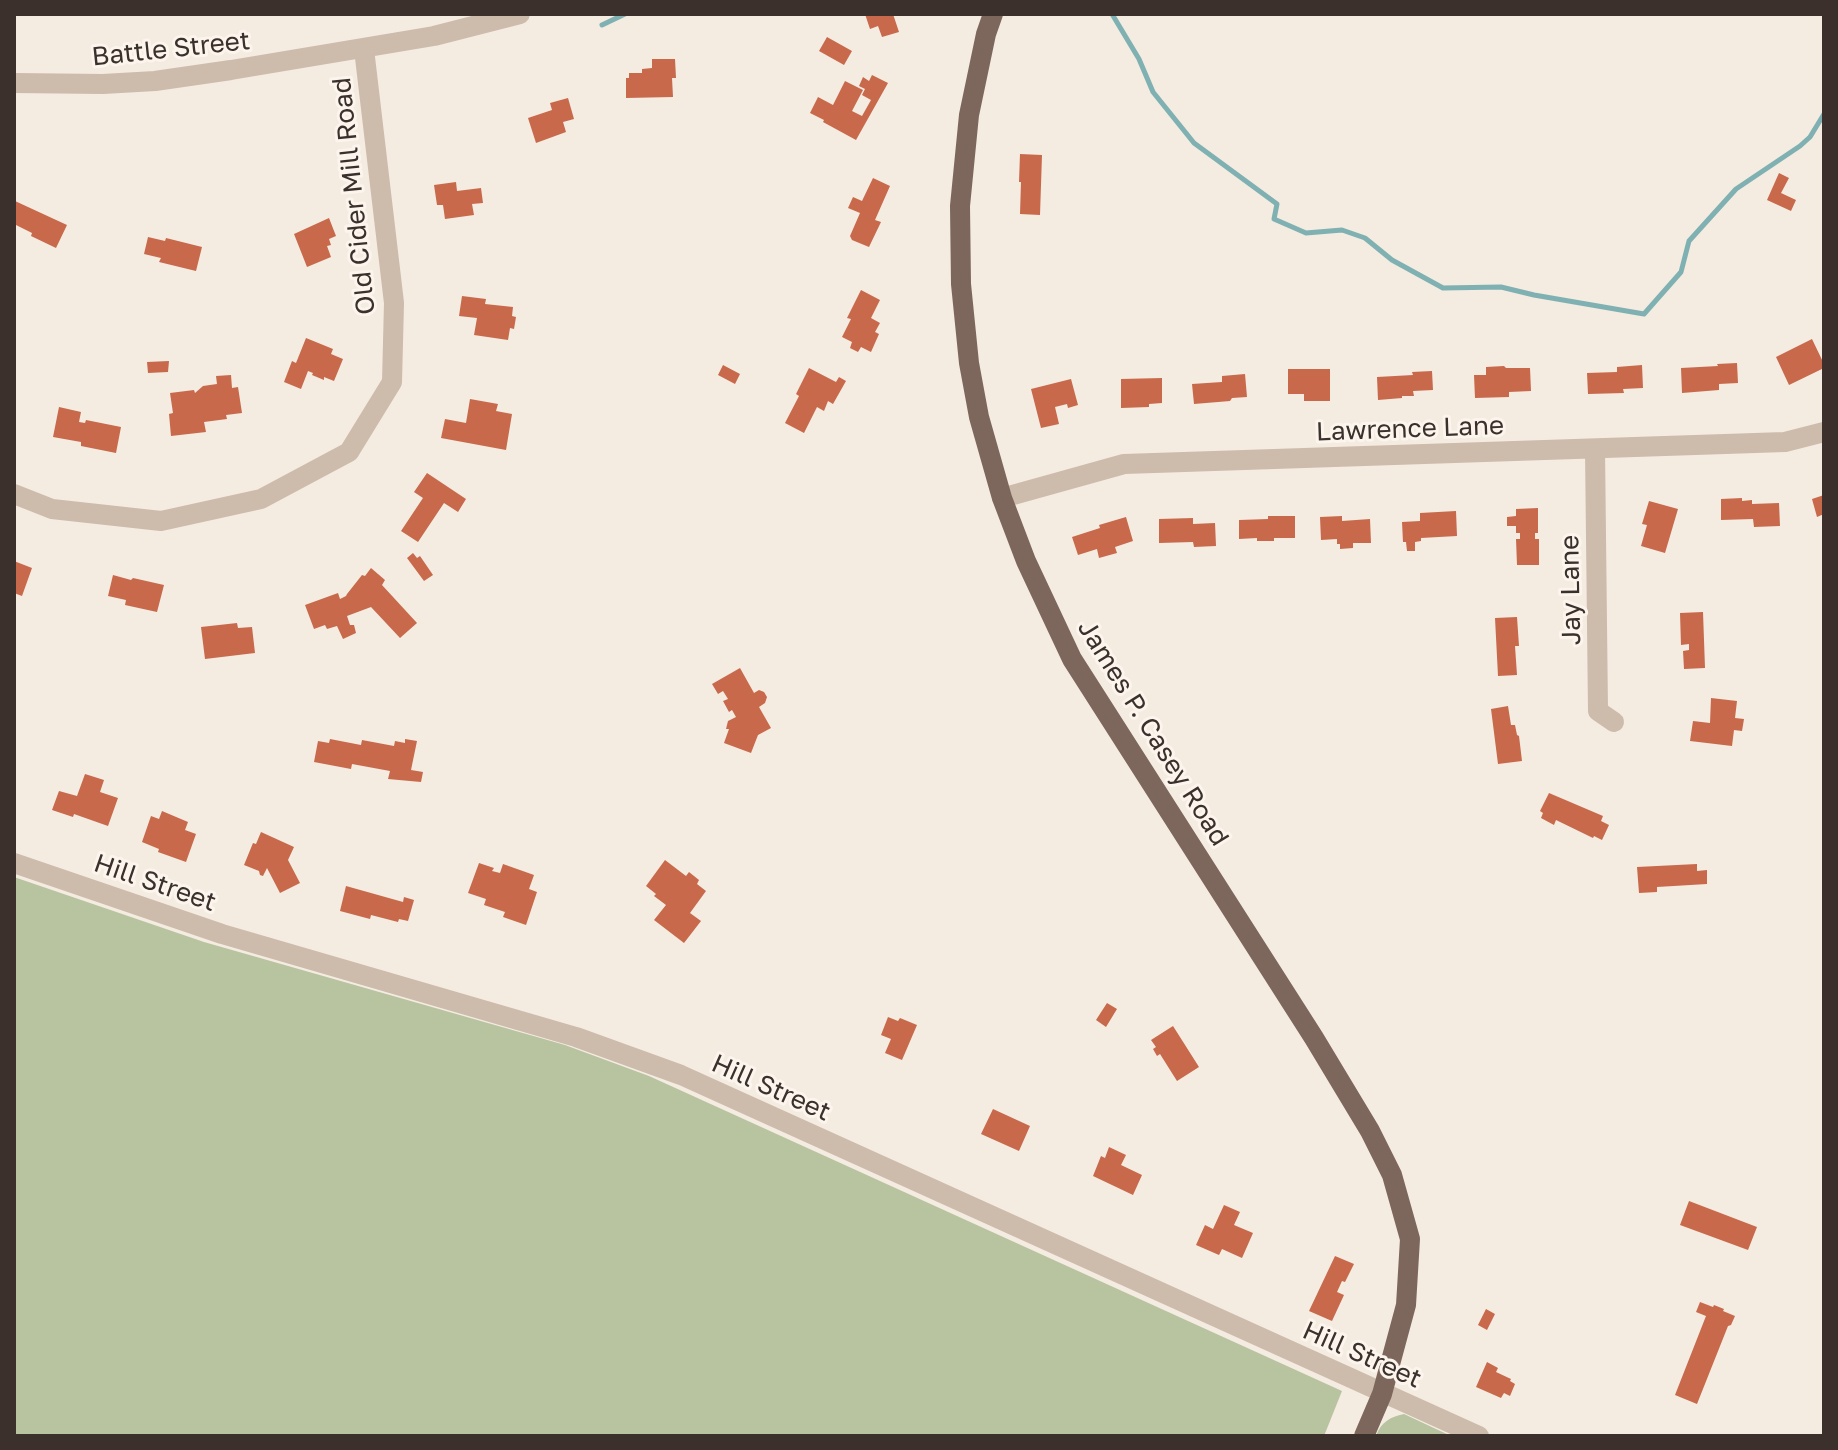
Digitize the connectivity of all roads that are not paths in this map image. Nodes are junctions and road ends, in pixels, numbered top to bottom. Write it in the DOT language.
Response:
graph roads {
  1 [pos="520,14"];
  2 [pos="993,14"];
  3 [pos="364,49"];
  4 [pos="14,83"];
  5 [pos="1824,432"];
  6 [pos="1595,449"];
  7 [pos="14,494"];
  8 [pos="1002,498"];
  9 [pos="1614,722"];
  10 [pos="14,863"];
  11 [pos="1382,1394"];
  12 [pos="1364,1436"];
  13 [pos="1479,1436"];
  1 -- 3 [label="street, Battle Street"];
  2 -- 8 [label="main road, James P. Casey Road"];
  3 -- 4 [label="street, Battle Street"];
  3 -- 7 [label="street, Old Cider Mill Road"];
  5 -- 6 [label="street, Lawrence Lane"];
  6 -- 8 [label="street, Lawrence Lane"];
  6 -- 9 [label="street, Jay Lane"];
  8 -- 11 [label="main road, James P. Casey Road"];
  10 -- 11 [label="street, Hill Street"];
  11 -- 12 [label="main road, James P. Casey Road"];
  11 -- 13 [label="street, Hill Street"];
}
